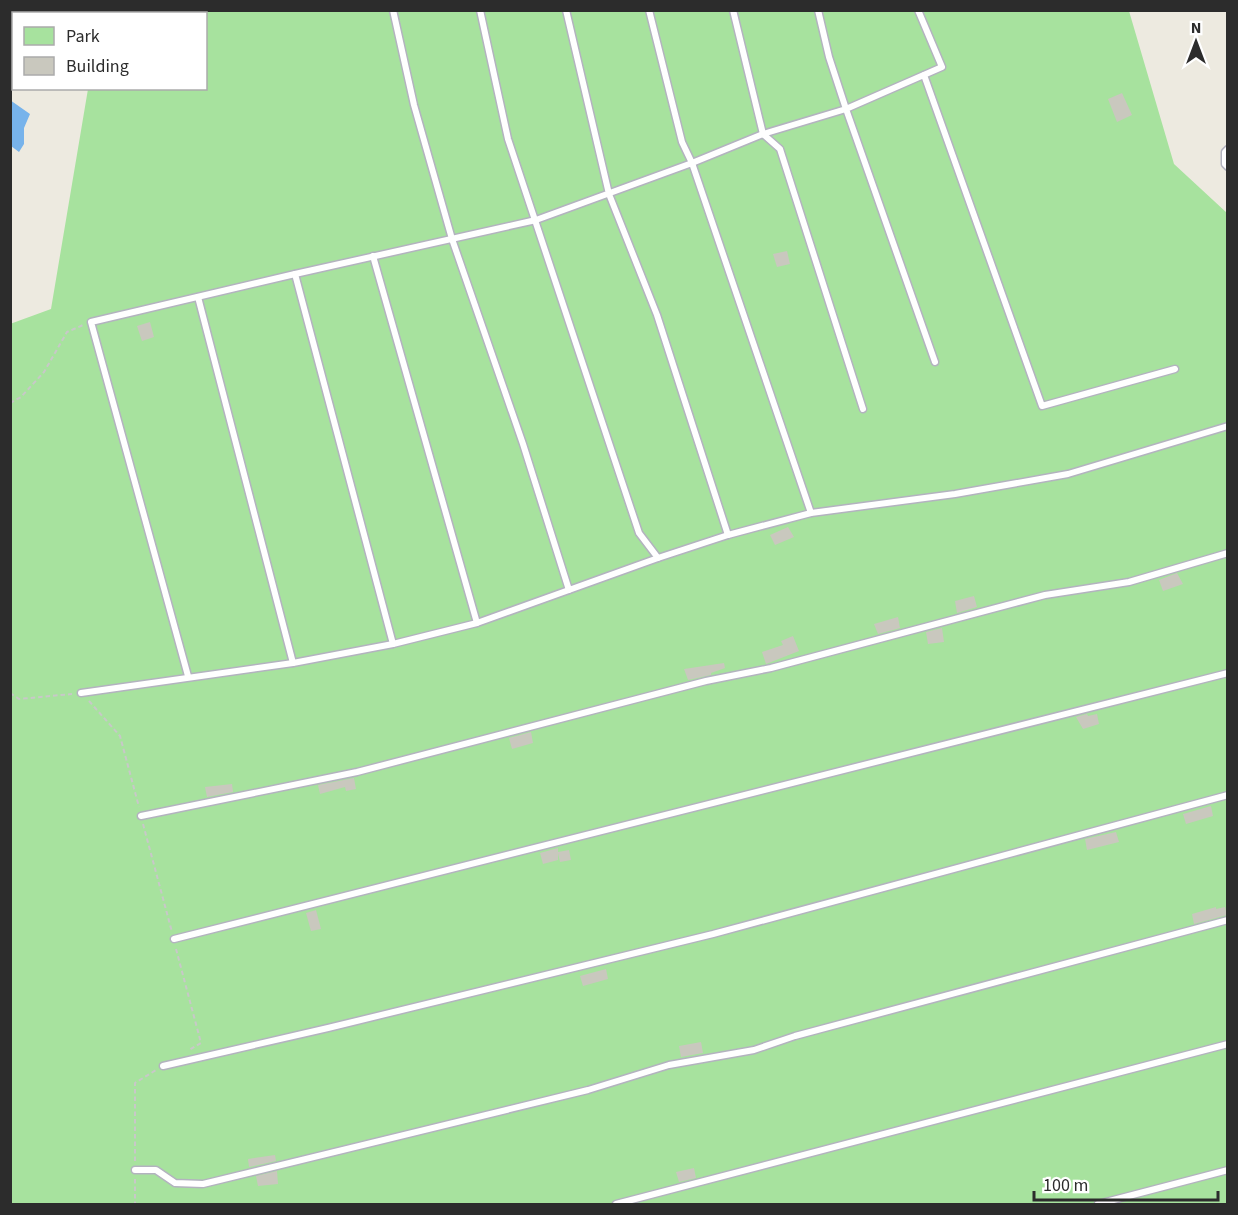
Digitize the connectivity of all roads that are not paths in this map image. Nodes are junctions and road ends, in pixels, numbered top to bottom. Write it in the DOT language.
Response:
graph roads {
  1 [pos="393,10"];
  2 [pos="480,10"];
  3 [pos="566,10"];
  4 [pos="649,10"];
  5 [pos="733,10"];
  6 [pos="818,10"];
  7 [pos="918,10"];
  8 [pos="924,75"];
  9 [pos="846,109"];
  10 [pos="763,134"];
  11 [pos="1227,149"];
  12 [pos="692,163"];
  13 [pos="1227,167"];
  14 [pos="609,194"];
  15 [pos="536,220"];
  16 [pos="452,239"];
  17 [pos="374,256"];
  18 [pos="295,274"];
  19 [pos="198,297"];
  20 [pos="935,362"];
  21 [pos="1175,369"];
  22 [pos="863,409"];
  23 [pos="1227,426"];
  24 [pos="811,513"];
  25 [pos="728,535"];
  26 [pos="1227,554"];
  27 [pos="658,558"];
  28 [pos="568,590"];
  29 [pos="477,623"];
  30 [pos="393,644"];
  31 [pos="293,663"];
  32 [pos="1227,673"];
  33 [pos="188,676"];
  34 [pos="81,693"];
  35 [pos="1227,795"];
  36 [pos="141,816"];
  37 [pos="1227,920"];
  38 [pos="174,939"];
  39 [pos="1227,1044"];
  40 [pos="163,1066"];
  41 [pos="135,1170"];
  42 [pos="1227,1170"];
  43 [pos="616,1204"];
  44 [pos="1098,1204"];
  1 -- 16 [label="lane"];
  2 -- 15 [label="lane"];
  3 -- 14 [label="lane"];
  4 -- 12 [label="lane"];
  5 -- 10 [label="lane"];
  6 -- 9 [label="lane"];
  7 -- 8 [label="lane"];
  8 -- 9 [label="lane"];
  8 -- 21 [label="lane"];
  9 -- 10 [label="lane"];
  9 -- 20 [label="lane"];
  10 -- 12 [label="lane"];
  10 -- 22 [label="lane"];
  11 -- 13 [label="lane"];
  12 -- 14 [label="lane"];
  12 -- 24 [label="lane"];
  14 -- 15 [label="lane"];
  14 -- 25 [label="lane"];
  15 -- 16 [label="lane"];
  15 -- 27 [label="lane"];
  16 -- 17 [label="lane"];
  16 -- 28 [label="lane"];
  17 -- 18 [label="lane"];
  17 -- 29 [label="lane"];
  18 -- 19 [label="lane"];
  18 -- 30 [label="lane"];
  19 -- 31 [label="lane"];
  19 -- 33 [label="lane"];
  23 -- 24 [label="lane"];
  24 -- 25 [label="lane"];
  25 -- 27 [label="lane"];
  26 -- 36 [label="lane"];
  27 -- 28 [label="lane"];
  28 -- 29 [label="lane"];
  29 -- 30 [label="lane"];
  30 -- 31 [label="lane"];
  31 -- 33 [label="lane"];
  32 -- 38 [label="lane"];
  33 -- 34 [label="lane"];
  35 -- 40 [label="lane"];
  37 -- 41 [label="lane"];
  39 -- 43 [label="lane"];
  42 -- 44 [label="lane"];
}
